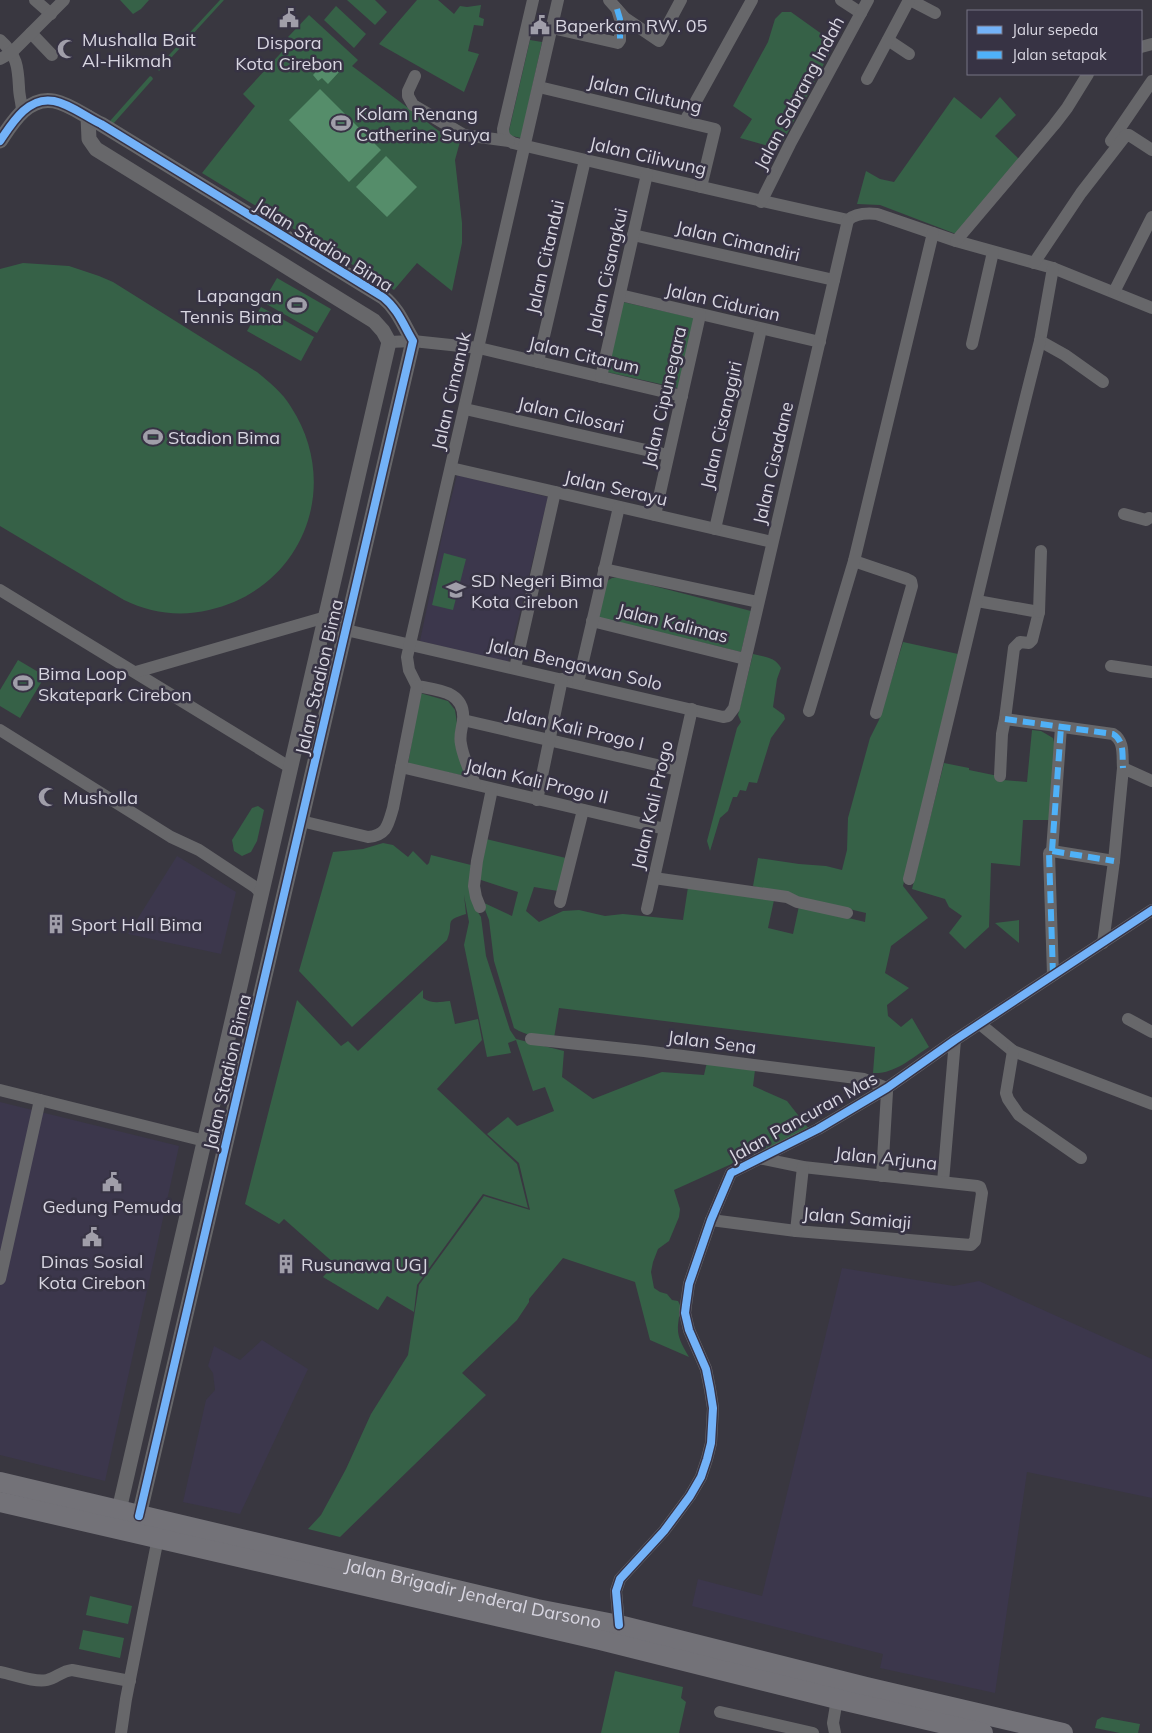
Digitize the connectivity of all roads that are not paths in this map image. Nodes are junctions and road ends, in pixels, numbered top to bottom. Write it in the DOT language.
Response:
graph roads {
  1 [pos="36,0"];
  2 [pos="64,0"];
  3 [pos="533,0"];
  4 [pos="558,0"];
  5 [pos="681,0"];
  6 [pos="752,0"];
  7 [pos="841,0"];
  8 [pos="868,0"];
  9 [pos="910,0"];
  10 [pos="613,5"];
  11 [pos="861,13"];
  12 [pos="935,13"];
  13 [pos="50,14"];
  14 [pos="552,28"];
  15 [pos="31,33"];
  16 [pos="0,40"];
  17 [pos="888,40"];
  18 [pos="910,54"];
  19 [pos="52,55"];
  20 [pos="6,56"];
  21 [pos="1087,75"];
  22 [pos="415,76"];
  23 [pos="867,79"];
  24 [pos="1152,80"];
  25 [pos="539,87"];
  26 [pos="22,112"];
  27 [pos="685,120"];
  28 [pos="94,121"];
  29 [pos="0,141"];
  30 [pos="509,141"];
  31 [pos="526,146"];
  32 [pos="1152,150"];
  33 [pos="585,160"];
  34 [pos="647,174"];
  35 [pos="701,187"];
  36 [pos="1081,193"];
  37 [pos="762,202"];
  38 [pos="1152,217"];
  39 [pos="848,220"];
  40 [pos="933,233"];
  41 [pos="633,235"];
  42 [pos="956,241"];
  43 [pos="993,252"];
  44 [pos="1034,263"];
  45 [pos="1053,268"];
  46 [pos="834,280"];
  47 [pos="1114,292"];
  48 [pos="620,295"];
  49 [pos="1152,308"];
  50 [pos="700,315"];
  51 [pos="761,329"];
  52 [pos="413,341"];
  53 [pos="1040,341"];
  54 [pos="389,342"];
  55 [pos="820,342"];
  56 [pos="972,344"];
  57 [pos="479,348"];
  58 [pos="538,362"];
  59 [pos="601,377"];
  60 [pos="1103,382"];
  61 [pos="682,396"];
  62 [pos="465,409"];
  63 [pos="668,455"];
  64 [pos="452,468"];
  65 [pos="555,492"];
  66 [pos="619,507"];
  67 [pos="1124,514"];
  68 [pos="655,515"];
  69 [pos="1149,518"];
  70 [pos="715,529"];
  71 [pos="772,542"];
  72 [pos="1041,551"];
  73 [pos="854,561"];
  74 [pos="604,570"];
  75 [pos="0,590"];
  76 [pos="977,601"];
  77 [pos="758,602"];
  78 [pos="351,607"];
  79 [pos="1039,612"];
  80 [pos="326,617"];
  81 [pos="592,621"];
  82 [pos="346,630"];
  83 [pos="411,644"];
  84 [pos="745,659"];
  85 [pos="1111,666"];
  86 [pos="515,668"];
  87 [pos="136,672"];
  88 [pos="1152,672"];
  89 [pos="562,680"];
  90 [pos="578,683"];
  91 [pos="417,686"];
  92 [pos="692,710"];
  93 [pos="809,711"];
  94 [pos="876,713"];
  95 [pos="731,714"];
  96 [pos="1005,719"];
  97 [pos="463,720"];
  98 [pos="1061,727"];
  99 [pos="0,730"];
  100 [pos="549,740"];
  101 [pos="401,767"];
  102 [pos="291,768"];
  103 [pos="1123,768"];
  104 [pos="678,770"];
  105 [pos="313,771"];
  106 [pos="1000,776"];
  107 [pos="1152,781"];
  108 [pos="476,784"];
  109 [pos="492,789"];
  110 [pos="537,800"];
  111 [pos="583,810"];
  112 [pos="301,821"];
  113 [pos="665,829"];
  114 [pos="1052,851"];
  115 [pos="1114,860"];
  116 [pos="654,878"];
  117 [pos="909,879"];
  118 [pos="262,894"];
  119 [pos="283,900"];
  120 [pos="560,902"];
  121 [pos="480,907"];
  122 [pos="646,908"];
  123 [pos="1152,910"];
  124 [pos="847,913"];
  125 [pos="1103,943"];
  126 [pos="1053,976"];
  127 [pos="1128,1019"];
  128 [pos="980,1024"];
  129 [pos="1152,1032"];
  130 [pos="531,1039"];
  131 [pos="955,1040"];
  132 [pos="1013,1051"];
  133 [pos="887,1088"];
  134 [pos="0,1090"];
  135 [pos="40,1100"];
  136 [pos="1152,1104"];
  137 [pos="205,1140"];
  138 [pos="225,1146"];
  139 [pos="760,1158"];
  140 [pos="1081,1158"];
  141 [pos="803,1167"];
  142 [pos="882,1176"];
  143 [pos="943,1182"];
  144 [pos="979,1216"];
  145 [pos="711,1220"];
  146 [pos="796,1231"];
  147 [pos="0,1279"];
  148 [pos="0,1482"];
  149 [pos="0,1502"];
  150 [pos="118,1510"];
  151 [pos="139,1516"];
  152 [pos="158,1538"];
  153 [pos="417,1590"];
  154 [pos="619,1625"];
  155 [pos="0,1672"];
  156 [pos="130,1681"];
  157 [pos="837,1699"];
  158 [pos="720,1712"];
  159 [pos="834,1728"];
  160 [pos="121,1733"];
  161 [pos="813,1733"];
  162 [pos="823,1733"];
  163 [pos="984,1733"];
  164 [pos="1063,1733"];
  1 -- 13 [label="street"];
  2 -- 13 [label="street"];
  3 -- 30 [label="street"];
  4 -- 14 [label="street, Jalan Cimanuk"];
  5 -- 10 [label="street"];
  6 -- 27 [label="street"];
  7 -- 11 [label="street"];
  8 -- 11 [label="street, Jalan Sabrang Indah"];
  9 -- 12 [label="street"];
  9 -- 17 [label="street"];
  10 -- 14 [label="street"];
  11 -- 37 [label="street, Jalan Sabrang Indah"];
  13 -- 15 [label="street"];
  14 -- 25 [label="street, Jalan Cimanuk"];
  15 -- 19 [label="street"];
  15 -- 20 [label="street"];
  16 -- 20 [label="street"];
  17 -- 18 [label="street"];
  17 -- 23 [label="street"];
  20 -- 26 [label="street"];
  21 -- 42 [label="street"];
  22 -- 30 [label="street"];
  24 -- 36 [label="street"];
  25 -- 27 [label="street, Jalan Cilutung"];
  25 -- 31 [label="street, Jalan Cimanuk"];
  26 -- 28 [label="street, Jalan Stadion Bima"];
  26 -- 29 [label="street, Jalan Stadion Bima"];
  27 -- 35 [label="street, Jalan Cilutung"];
  28 -- 52 [label="street, Jalan Stadion Bima"];
  28 -- 54 [label="street"];
  30 -- 31 [label="street"];
  31 -- 33 [label="street, Jalan Ciliwung"];
  31 -- 57 [label="street, Jalan Cimanuk"];
  32 -- 36 [label="street"];
  33 -- 34 [label="street, Jalan Ciliwung"];
  33 -- 58 [label="street, Jalan Citandui"];
  34 -- 35 [label="street, Jalan Ciliwung"];
  34 -- 41 [label="street, Jalan Cisangkui"];
  35 -- 37 [label="street, Jalan Ciliwung"];
  36 -- 44 [label="street"];
  37 -- 39 [label="street, Jalan Ciliwung"];
  38 -- 47 [label="street"];
  39 -- 40 [label="street"];
  39 -- 46 [label="street, Jalan Cisadane"];
  40 -- 42 [label="street"];
  40 -- 73 [label="street"];
  41 -- 46 [label="street, Jalan Cimandiri"];
  41 -- 48 [label="street, Jalan Cisangkui"];
  42 -- 43 [label="street"];
  43 -- 44 [label="street"];
  43 -- 56 [label="street"];
  44 -- 45 [label="street"];
  45 -- 47 [label="street"];
  45 -- 53 [label="street"];
  46 -- 55 [label="street, Jalan Cisadane"];
  47 -- 49 [label="street"];
  48 -- 50 [label="street, Jalan Cidurian"];
  48 -- 59 [label="street, Jalan Cisangkui"];
  50 -- 51 [label="street, Jalan Cidurian"];
  50 -- 61 [label="street, Jalan Cipunegara"];
  51 -- 55 [label="street, Jalan Cidurian"];
  51 -- 70 [label="street, Jalan Cisanggiri"];
  52 -- 54 [label="street, Jalan Citarum"];
  52 -- 57 [label="street, Jalan Citarum"];
  52 -- 78 [label="street, Jalan Stadion Bima"];
  53 -- 60 [label="street"];
  53 -- 76 [label="street"];
  54 -- 80 [label="street, Jalan Stadion Bima"];
  55 -- 71 [label="street, Jalan Cisadane"];
  57 -- 58 [label="street, Jalan Citarum"];
  57 -- 62 [label="street, Jalan Cimanuk"];
  58 -- 59 [label="street, Jalan Citarum"];
  59 -- 61 [label="street, Jalan Citarum"];
  61 -- 63 [label="street, Jalan Cipunegara"];
  62 -- 63 [label="street, Jalan Cilosari"];
  62 -- 64 [label="street, Jalan Cimanuk"];
  63 -- 68 [label="street, Jalan Cipunegara"];
  64 -- 65 [label="street, Jalan Serayu"];
  64 -- 83 [label="street, Jalan Cimanuk"];
  65 -- 66 [label="street, Jalan Serayu"];
  65 -- 86 [label="street"];
  66 -- 68 [label="street, Jalan Serayu"];
  66 -- 74 [label="street"];
  67 -- 69 [label="street"];
  68 -- 70 [label="street, Jalan Serayu"];
  70 -- 71 [label="street, Jalan Serayu"];
  71 -- 77 [label="street, Jalan Cisadane"];
  72 -- 79 [label="street"];
  73 -- 93 [label="street"];
  73 -- 94 [label="street"];
  74 -- 77 [label="street"];
  74 -- 81 [label="street"];
  75 -- 87 [label="street"];
  76 -- 79 [label="street"];
  76 -- 117 [label="street"];
  77 -- 84 [label="street, Jalan Cisadane"];
  78 -- 80 [label="street"];
  78 -- 82 [label="street, Jalan Stadion Bima"];
  79 -- 96 [label="street"];
  80 -- 87 [label="street"];
  80 -- 102 [label="street, Jalan Stadion Bima"];
  81 -- 84 [label="street, Jalan Kalimas"];
  81 -- 90 [label="street"];
  82 -- 83 [label="street, Jalan Bengawan Solo"];
  82 -- 105 [label="street, Jalan Stadion Bima"];
  83 -- 86 [label="street, Jalan Bengawan Solo"];
  83 -- 91 [label="street, Jalan Cimanuk"];
  84 -- 95 [label="street, Jalan Cisadane"];
  85 -- 88 [label="street"];
  86 -- 89 [label="street, Jalan Bengawan Solo"];
  87 -- 102 [label="street"];
  89 -- 90 [label="street, Jalan Bengawan Solo"];
  89 -- 100 [label="street"];
  90 -- 92 [label="street, Jalan Bengawan Solo"];
  91 -- 97 [label="street"];
  91 -- 101 [label="street"];
  92 -- 95 [label="street, Jalan Bengawan Solo"];
  92 -- 104 [label="street, Jalan Kali Progo"];
  96 -- 98 [label="street"];
  96 -- 106 [label="street"];
  97 -- 100 [label="street, Jalan Kali Progo I"];
  97 -- 108 [label="street"];
  98 -- 103 [label="street"];
  98 -- 114 [label="street"];
  99 -- 118 [label="street"];
  100 -- 104 [label="street, Jalan Kali Progo I"];
  100 -- 110 [label="street"];
  101 -- 108 [label="street, Jalan Kali Progo II"];
  101 -- 112 [label="street"];
  102 -- 105 [label="street"];
  102 -- 118 [label="street, Jalan Stadion Bima"];
  103 -- 107 [label="street"];
  103 -- 115 [label="street"];
  104 -- 113 [label="street, Jalan Kali Progo"];
  105 -- 112 [label="street, Jalan Stadion Bima"];
  108 -- 109 [label="street, Jalan Kali Progo II"];
  109 -- 110 [label="street, Jalan Kali Progo II"];
  109 -- 121 [label="street"];
  110 -- 111 [label="street, Jalan Kali Progo II"];
  111 -- 113 [label="street, Jalan Kali Progo II"];
  111 -- 120 [label="street"];
  112 -- 119 [label="street, Jalan Stadion Bima"];
  113 -- 116 [label="street, Jalan Kali Progo"];
  114 -- 115 [label="street"];
  114 -- 126 [label="street"];
  115 -- 125 [label="street"];
  116 -- 122 [label="street, Jalan Kali Progo"];
  116 -- 124 [label="street"];
  118 -- 119 [label="street"];
  118 -- 137 [label="street, Jalan Stadion Bima"];
  119 -- 138 [label="street, Jalan Stadion Bima"];
  123 -- 125 [label="street, Jalan Pancuran Mas"];
  125 -- 126 [label="street, Jalan Pancuran Mas"];
  126 -- 128 [label="street, Jalan Pancuran Mas"];
  127 -- 129 [label="street"];
  128 -- 131 [label="street, Jalan Pancuran Mas"];
  128 -- 132 [label="street"];
  130 -- 133 [label="street, Jalan Sena"];
  131 -- 133 [label="street, Jalan Pancuran Mas"];
  131 -- 143 [label="street"];
  132 -- 136 [label="street"];
  132 -- 140 [label="street"];
  133 -- 139 [label="street, Jalan Pancuran Mas"];
  133 -- 142 [label="street"];
  134 -- 135 [label="street"];
  135 -- 137 [label="street"];
  135 -- 147 [label="street"];
  137 -- 138 [label="street"];
  137 -- 150 [label="street, Jalan Stadion Bima"];
  138 -- 151 [label="street, Jalan Stadion Bima"];
  139 -- 141 [label="street, Jalan Arjuna"];
  139 -- 145 [label="street, Jalan Pancuran Mas"];
  141 -- 142 [label="street, Jalan Arjuna"];
  141 -- 146 [label="street"];
  142 -- 143 [label="street, Jalan Arjuna"];
  143 -- 144 [label="street, Jalan Arjuna"];
  144 -- 146 [label="street, Jalan Samiaji"];
  145 -- 146 [label="street, Jalan Samiaji"];
  145 -- 154 [label="street, Jalan Pancuran Mas"];
  148 -- 150 [label="highway, Jalan Brigadir Jenderal Darsono"];
  149 -- 152 [label="highway, Jalan Brigadir Jenderal Darsono"];
  150 -- 151 [label="highway, Jalan Brigadir Jenderal Darsono"];
  151 -- 153 [label="highway, Jalan Brigadir Jenderal Darsono"];
  152 -- 153 [label="highway, Jalan Brigadir Jenderal Darsono"];
  152 -- 156 [label="street"];
  153 -- 154 [label="highway, Jalan Brigadir Jenderal Darsono"];
  153 -- 157 [label="highway, Jalan Brigadir Jenderal Darsono"];
  154 -- 164 [label="highway, Jalan Brigadir Jenderal Darsono"];
  155 -- 156 [label="street"];
  156 -- 160 [label="street"];
  157 -- 159 [label="street"];
  157 -- 163 [label="highway, Jalan Brigadir Jenderal Darsono"];
  158 -- 161 [label="street"];
  159 -- 162 [label="street"];
}
